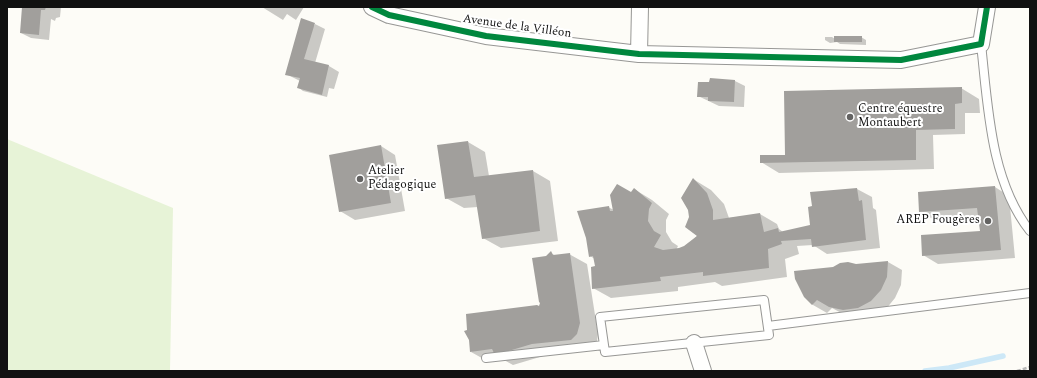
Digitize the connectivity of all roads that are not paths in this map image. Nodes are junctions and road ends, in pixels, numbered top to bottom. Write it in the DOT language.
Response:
graph roads {
  1 [pos="372,7"];
  2 [pos="640,7"];
  3 [pos="987,7"];
  4 [pos="981,44"];
  5 [pos="639,54"];
  6 [pos="1030,231"];
  7 [pos="1030,293"];
  8 [pos="768,326"];
  9 [pos="694,343"];
  10 [pos="604,345"];
  11 [pos="486,358"];
  12 [pos="704,371"];
  1 -- 5 [label="street, Avenue de la Villéon"];
  2 -- 5 [label="street"];
  3 -- 4 [label="street"];
  4 -- 5 [label="street, Avenue de la Villéon"];
  4 -- 6 [label="lane"];
  7 -- 8 [label="lane"];
  8 -- 9 [label="lane"];
  8 -- 10 [label="lane"];
  9 -- 10 [label="lane"];
  9 -- 12 [label="street"];
  10 -- 11 [label="lane"];
}
